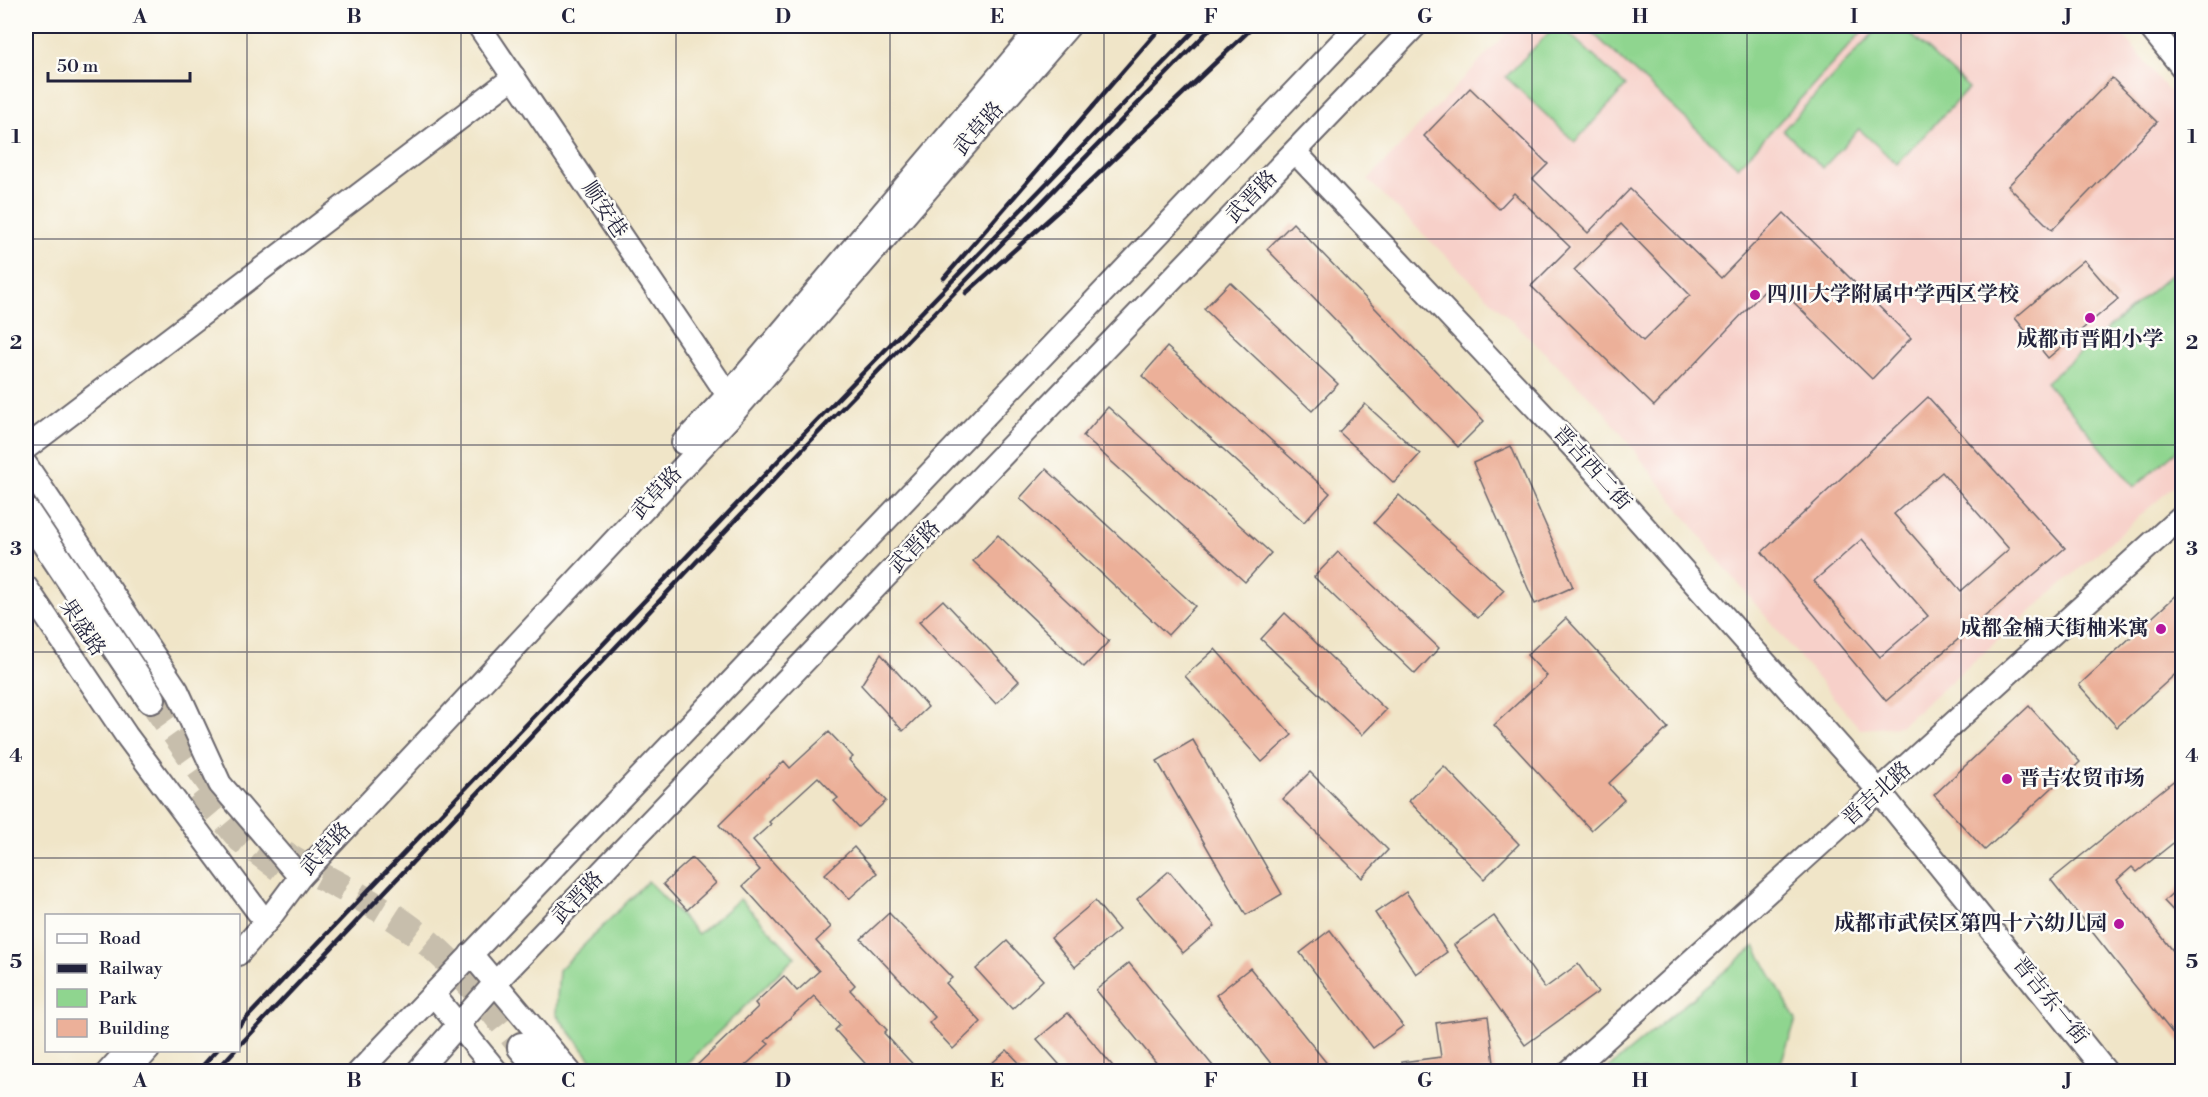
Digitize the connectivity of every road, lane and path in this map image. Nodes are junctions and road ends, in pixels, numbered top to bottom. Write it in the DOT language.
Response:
graph roads {
  1 [pos="479,26"];
  2 [pos="1041,26"];
  3 [pos="1069,26"];
  4 [pos="1357,26"];
  5 [pos="1415,26"];
  6 [pos="2149,26"];
  7 [pos="2182,67"];
  8 [pos="514,77"];
  9 [pos="1295,152"];
  10 [pos="728,395"];
  11 [pos="26,448"];
  12 [pos="26,465"];
  13 [pos="26,513"];
  14 [pos="2182,516"];
  15 [pos="26,546"];
  16 [pos="26,587"];
  17 [pos="1880,792"];
  18 [pos="296,871"];
  19 [pos="263,916"];
  20 [pos="240,931"];
  21 [pos="240,951"];
  22 [pos="471,954"];
  23 [pos="496,982"];
  24 [pos="433,993"];
  25 [pos="459,1027"];
  26 [pos="126,1052"];
  27 [pos="146,1052"];
  28 [pos="514,1061"];
  29 [pos="108,1071"];
  30 [pos="128,1071"];
  31 [pos="359,1071"];
  32 [pos="417,1071"];
  33 [pos="543,1071"];
  34 [pos="570,1071"];
  35 [pos="1569,1071"];
  36 [pos="2106,1071"];
  1 -- 8 [label="street, 顺安巷"];
  2 -- 10 [label="street, 武草路"];
  3 -- 18 [label="street, 武草路"];
  4 -- 22 [label="street, 武晋路"];
  5 -- 9 [label="street, 武晋路"];
  6 -- 7 [label="street"];
  8 -- 10 [label="street, 顺安巷"];
  8 -- 11 [label="street"];
  9 -- 17 [label="street, 晋吉西二街"];
  9 -- 23 [label="street, 武晋路"];
  10 -- 18 [label="street, 武草路"];
  12 -- 18 [label="street"];
  13 -- 15 [label="main road, 果盛路"];
  14 -- 17 [label="street, 晋吉北路"];
  16 -- 19 [label="street"];
  17 -- 35 [label="street, 晋吉北路"];
  17 -- 36 [label="street, 晋吉东一街"];
  18 -- 19 [label="street, 武草路"];
  19 -- 20 [label="street, 武草路"];
  19 -- 21 [label="street, 武草路"];
  22 -- 23 [label="street"];
  22 -- 24 [label="street, 武晋路"];
  23 -- 25 [label="street, 武晋路"];
  23 -- 34 [label="street"];
  24 -- 25 [label="street"];
  24 -- 31 [label="street, 武晋路"];
  25 -- 28 [label="street"];
  25 -- 32 [label="street, 武晋路"];
  26 -- 29 [label="street"];
  27 -- 30 [label="street"];
  28 -- 33 [label="main road"];
}
